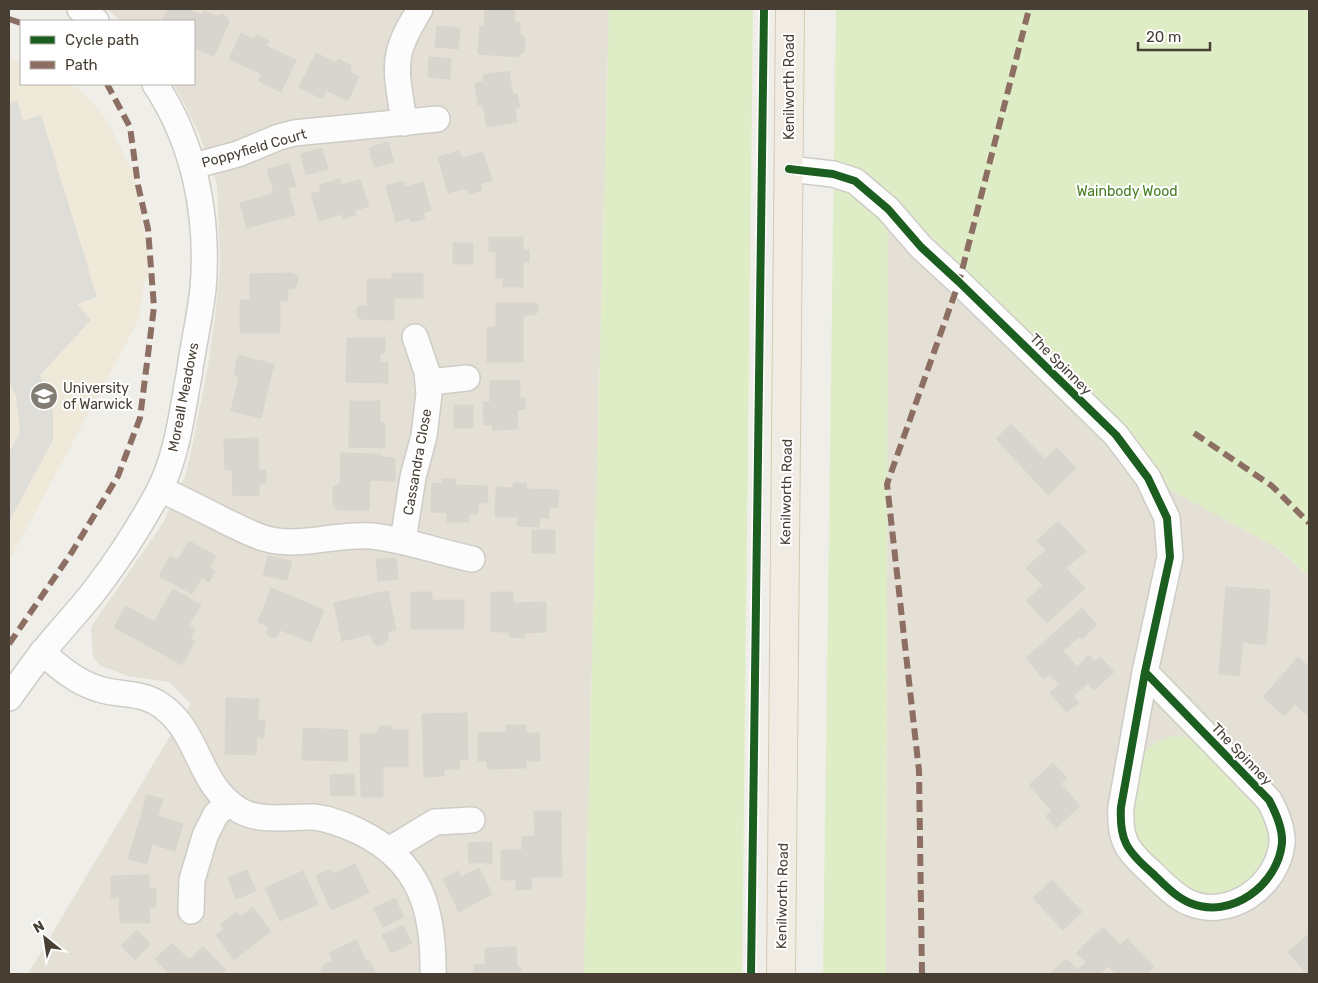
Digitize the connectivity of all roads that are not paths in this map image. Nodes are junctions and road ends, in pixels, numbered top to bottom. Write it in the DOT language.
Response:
graph roads {
  1 [pos="80,9"];
  2 [pos="420,9"];
  3 [pos="790,9"];
  4 [pos="95,20"];
  5 [pos="156,85"];
  6 [pos="437,120"];
  7 [pos="404,123"];
  8 [pos="193,166"];
  9 [pos="789,170"];
  10 [pos="415,337"];
  11 [pos="467,378"];
  12 [pos="428,382"];
  13 [pos="160,489"];
  14 [pos="403,542"];
  15 [pos="472,559"];
  16 [pos="42,652"];
  17 [pos="1145,672"];
  18 [pos="9,698"];
  19 [pos="229,803"];
  20 [pos="472,820"];
  21 [pos="389,850"];
  22 [pos="191,910"];
  23 [pos="433,974"];
  24 [pos="781,974"];
  1 -- 4 [label="street"];
  2 -- 7 [label="street"];
  3 -- 9 [label="main road, Kenilworth Road"];
  5 -- 8 [label="street, Moreall Meadows"];
  6 -- 7 [label="street, Poppyfield Court"];
  7 -- 8 [label="street, Poppyfield Court"];
  8 -- 13 [label="street, Moreall Meadows"];
  9 -- 17 [label="street, The Spinney"];
  9 -- 24 [label="main road, Kenilworth Road"];
  10 -- 12 [label="street, Cassandra Close"];
  11 -- 12 [label="street"];
  12 -- 14 [label="street, Cassandra Close"];
  13 -- 14 [label="street"];
  13 -- 16 [label="street, Moreall Meadows"];
  14 -- 15 [label="street"];
  16 -- 18 [label="street, Moreall Meadows"];
  16 -- 19 [label="street"];
  17 -- 17 [label="street, The Spinney"];
  19 -- 21 [label="street"];
  19 -- 22 [label="street"];
  20 -- 21 [label="street"];
  21 -- 23 [label="street"];
}
